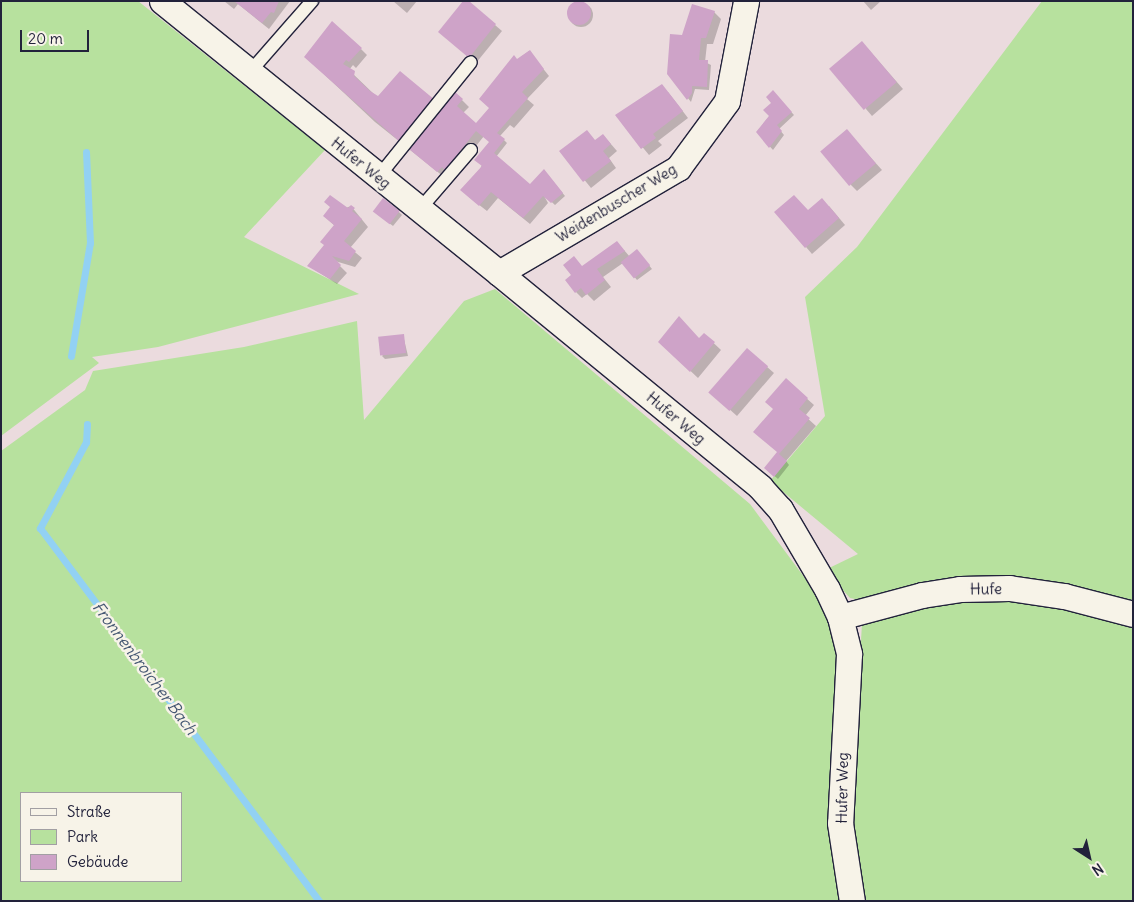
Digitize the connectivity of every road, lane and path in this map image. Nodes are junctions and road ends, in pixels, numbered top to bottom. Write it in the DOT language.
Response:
graph roads {
  1 [pos="162,1"];
  2 [pos="312,1"];
  3 [pos="746,1"];
  4 [pos="471,62"];
  5 [pos="250,74"];
  6 [pos="471,150"];
  7 [pos="378,176"];
  8 [pos="420,209"];
  9 [pos="499,273"];
  10 [pos="1133,614"];
  11 [pos="840,617"];
  12 [pos="852,901"];
  1 -- 5 [label="street, Hufer Weg"];
  2 -- 5 [label="lane"];
  3 -- 9 [label="street, Weidenbuscher Weg"];
  4 -- 7 [label="lane"];
  5 -- 7 [label="street, Hufer Weg"];
  6 -- 8 [label="lane"];
  7 -- 8 [label="street, Hufer Weg"];
  8 -- 9 [label="street, Hufer Weg"];
  9 -- 11 [label="street, Hufer Weg"];
  10 -- 11 [label="street, Hufe"];
  11 -- 12 [label="street, Hufer Weg"];
}
